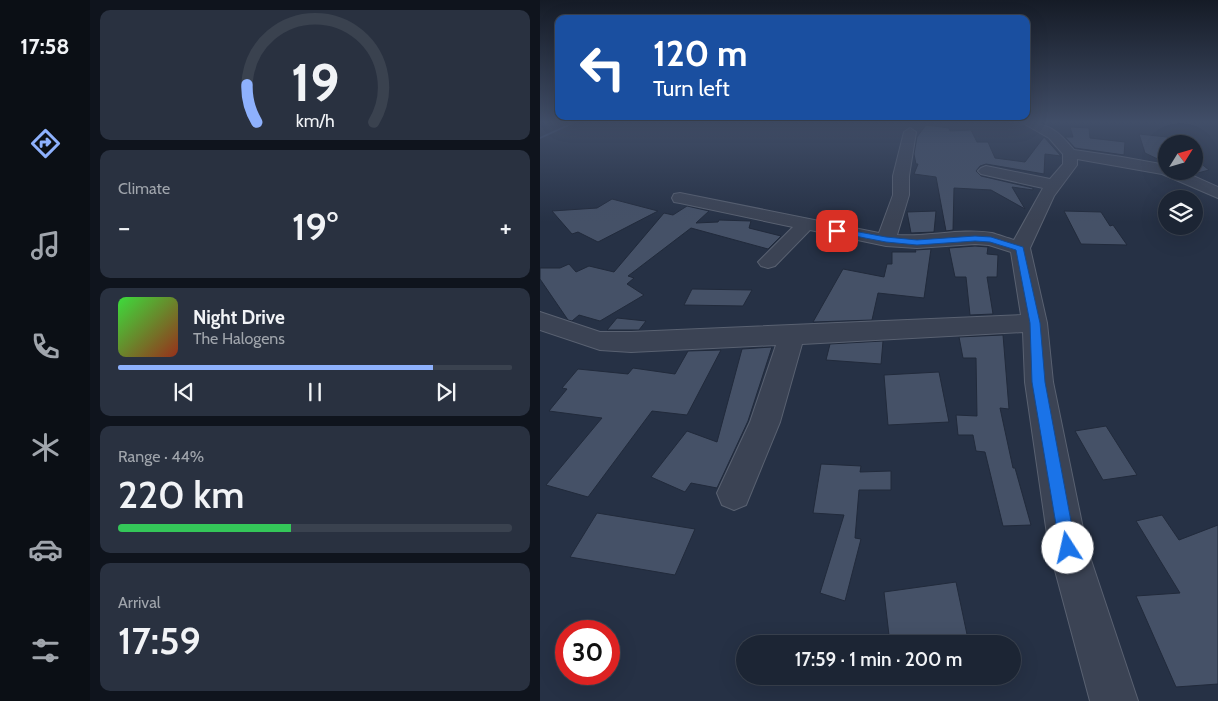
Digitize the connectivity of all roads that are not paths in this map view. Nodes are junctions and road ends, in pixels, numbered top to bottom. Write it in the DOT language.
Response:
graph roads {
  1 [pos="905,156"];
  2 [pos="1070,156"];
  3 [pos="1083,156"];
  4 [pos="1158,169"];
  5 [pos="986,171"];
  6 [pos="1188,180"];
  7 [pos="1054,185"];
  8 [pos="1218,193"];
  9 [pos="680,198"];
  10 [pos="805,224"];
  11 [pos="886,240"];
  12 [pos="1020,248"];
  13 [pos="768,262"];
  14 [pos="540,321"];
  15 [pos="1035,323"];
  16 [pos="792,335"];
  17 [pos="734,493"];
  18 [pos="1114,701"];
  1 -- 11 [label="street"];
  2 -- 7 [label="street"];
  3 -- 4 [label="street"];
  5 -- 7 [label="street"];
  6 -- 8 [label="street"];
  7 -- 12 [label="street"];
  9 -- 10 [label="street"];
  10 -- 11 [label="street"];
  10 -- 13 [label="street"];
  11 -- 12 [label="street"];
  12 -- 15 [label="street"];
  14 -- 16 [label="street"];
  15 -- 16 [label="street"];
  15 -- 18 [label="street"];
  16 -- 17 [label="street"];
}
